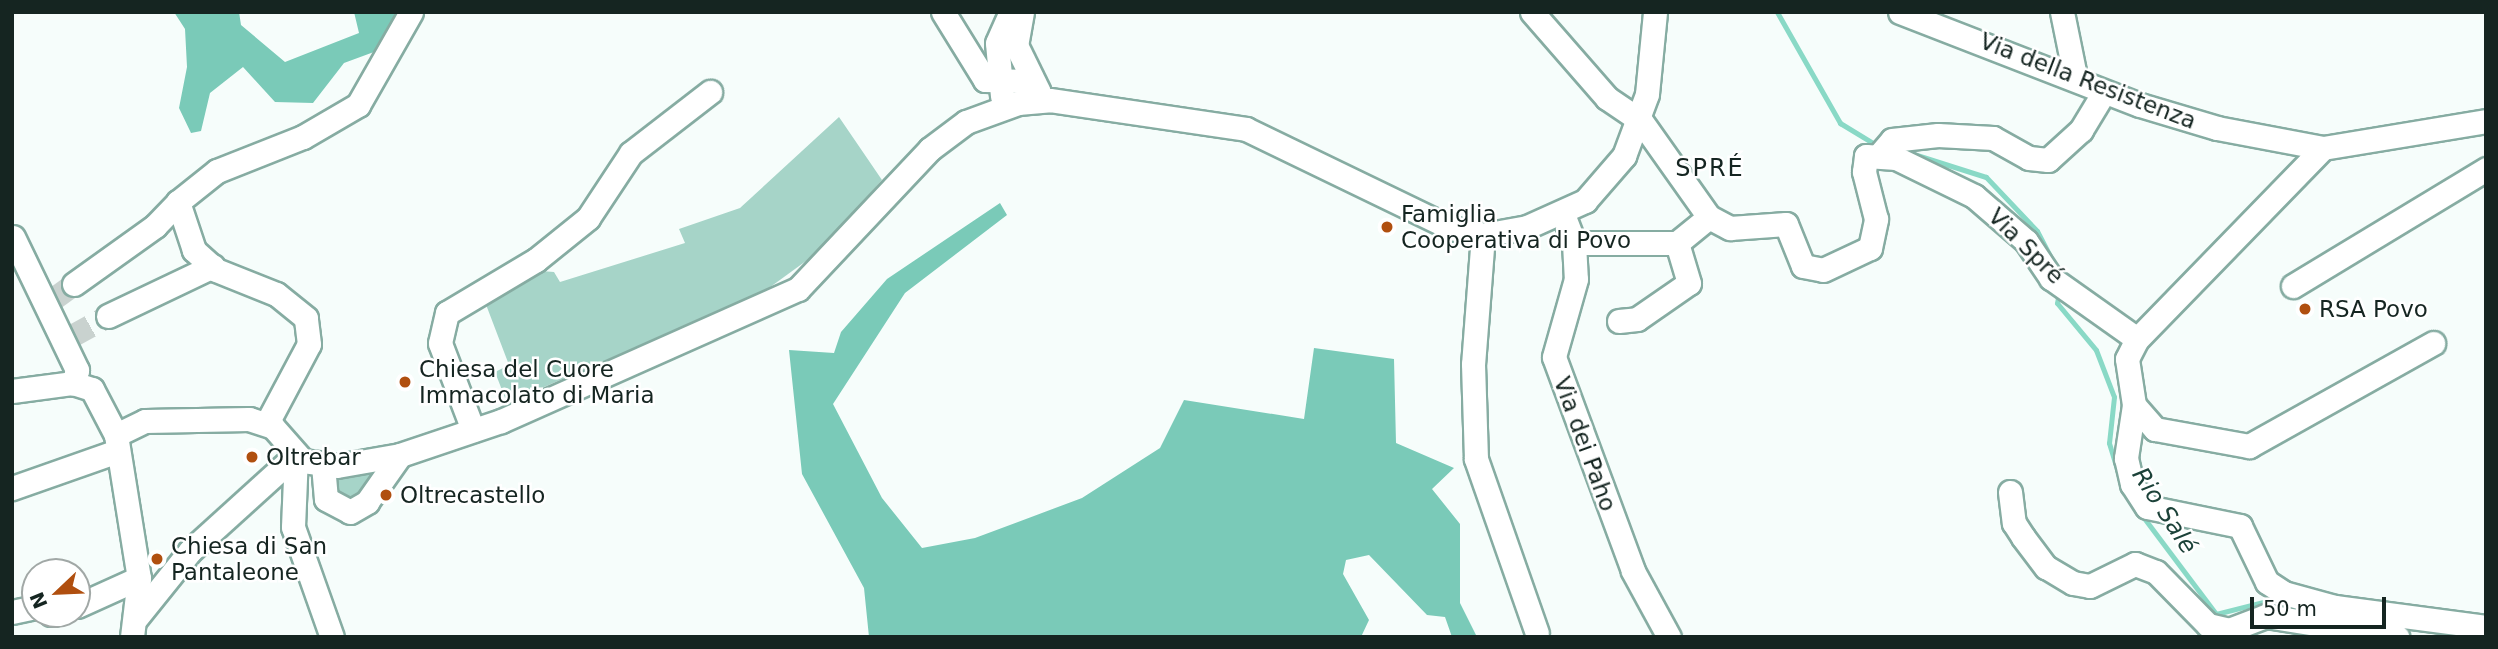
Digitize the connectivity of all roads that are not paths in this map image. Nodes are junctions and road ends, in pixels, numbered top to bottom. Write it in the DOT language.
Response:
graph roads {
  1 [pos="411,12"];
  2 [pos="943,12"];
  3 [pos="1011,12"];
  4 [pos="1022,12"];
  5 [pos="1532,12"];
  6 [pos="1655,12"];
  7 [pos="1900,12"];
  8 [pos="2062,12"];
  9 [pos="2075,76"];
  10 [pos="1029,81"];
  11 [pos="710,92"];
  12 [pos="2104,92"];
  13 [pos="1002,95"];
  14 [pos="1050,100"];
  15 [pos="1642,121"];
  16 [pos="2486,121"];
  17 [pos="1886,147"];
  18 [pos="2323,148"];
  19 [pos="2486,169"];
  20 [pos="178,202"];
  21 [pos="1563,214"];
  22 [pos="1709,216"];
  23 [pos="13,237"];
  24 [pos="1483,242"];
  25 [pos="1574,243"];
  26 [pos="1677,243"];
  27 [pos="212,266"];
  28 [pos="74,284"];
  29 [pos="2293,286"];
  30 [pos="108,316"];
  31 [pos="1619,321"];
  32 [pos="2137,339"];
  33 [pos="2433,343"];
  34 [pos="73,383"];
  35 [pos="12,391"];
  36 [pos="2134,405"];
  37 [pos="267,423"];
  38 [pos="473,430"];
  39 [pos="116,443"];
  40 [pos="296,455"];
  41 [pos="400,455"];
  42 [pos="323,465"];
  43 [pos="12,488"];
  44 [pos="2010,492"];
  45 [pos="139,578"];
  46 [pos="91,600"];
  47 [pos="134,627"];
  48 [pos="2486,627"];
  49 [pos="1537,633"];
  50 [pos="2372,635"];
  51 [pos="332,637"];
  52 [pos="1669,637"];
  53 [pos="2397,637"];
  1 -- 20 [label="street"];
  2 -- 13 [label="street"];
  3 -- 13 [label="street"];
  4 -- 10 [label="street"];
  5 -- 15 [label="street"];
  6 -- 15 [label="street"];
  7 -- 9 [label="street, Via della Resistenza"];
  8 -- 9 [label="street"];
  9 -- 12 [label="street, Via della Resistenza"];
  10 -- 13 [label="street"];
  10 -- 14 [label="street"];
  11 -- 38 [label="street"];
  12 -- 17 [label="street"];
  12 -- 18 [label="street, Via della Resistenza"];
  13 -- 14 [label="street"];
  13 -- 38 [label="street"];
  14 -- 24 [label="street"];
  15 -- 21 [label="street"];
  15 -- 22 [label="street"];
  16 -- 18 [label="street, Via della Resistenza"];
  17 -- 22 [label="street"];
  17 -- 32 [label="street, Via Spré"];
  18 -- 32 [label="street"];
  19 -- 29 [label="street"];
  20 -- 27 [label="street"];
  20 -- 28 [label="street"];
  21 -- 24 [label="street"];
  21 -- 25 [label="street"];
  22 -- 26 [label="street"];
  23 -- 34 [label="street"];
  24 -- 49 [label="street"];
  25 -- 26 [label="street"];
  25 -- 52 [label="street, Via dei Paho"];
  26 -- 31 [label="street"];
  27 -- 30 [label="street"];
  27 -- 37 [label="street"];
  32 -- 36 [label="street"];
  33 -- 36 [label="street"];
  34 -- 35 [label="street"];
  34 -- 39 [label="street"];
  36 -- 48 [label="street"];
  37 -- 39 [label="street"];
  37 -- 40 [label="street"];
  38 -- 41 [label="street"];
  39 -- 43 [label="street"];
  39 -- 45 [label="street"];
  40 -- 42 [label="street"];
  40 -- 47 [label="street"];
  40 -- 51 [label="street"];
  41 -- 42 [label="street"];
  41 -- 42 [label="street"];
  44 -- 50 [label="street"];
  45 -- 46 [label="street"];
  45 -- 47 [label="street"];
  50 -- 53 [label="street"];
}
